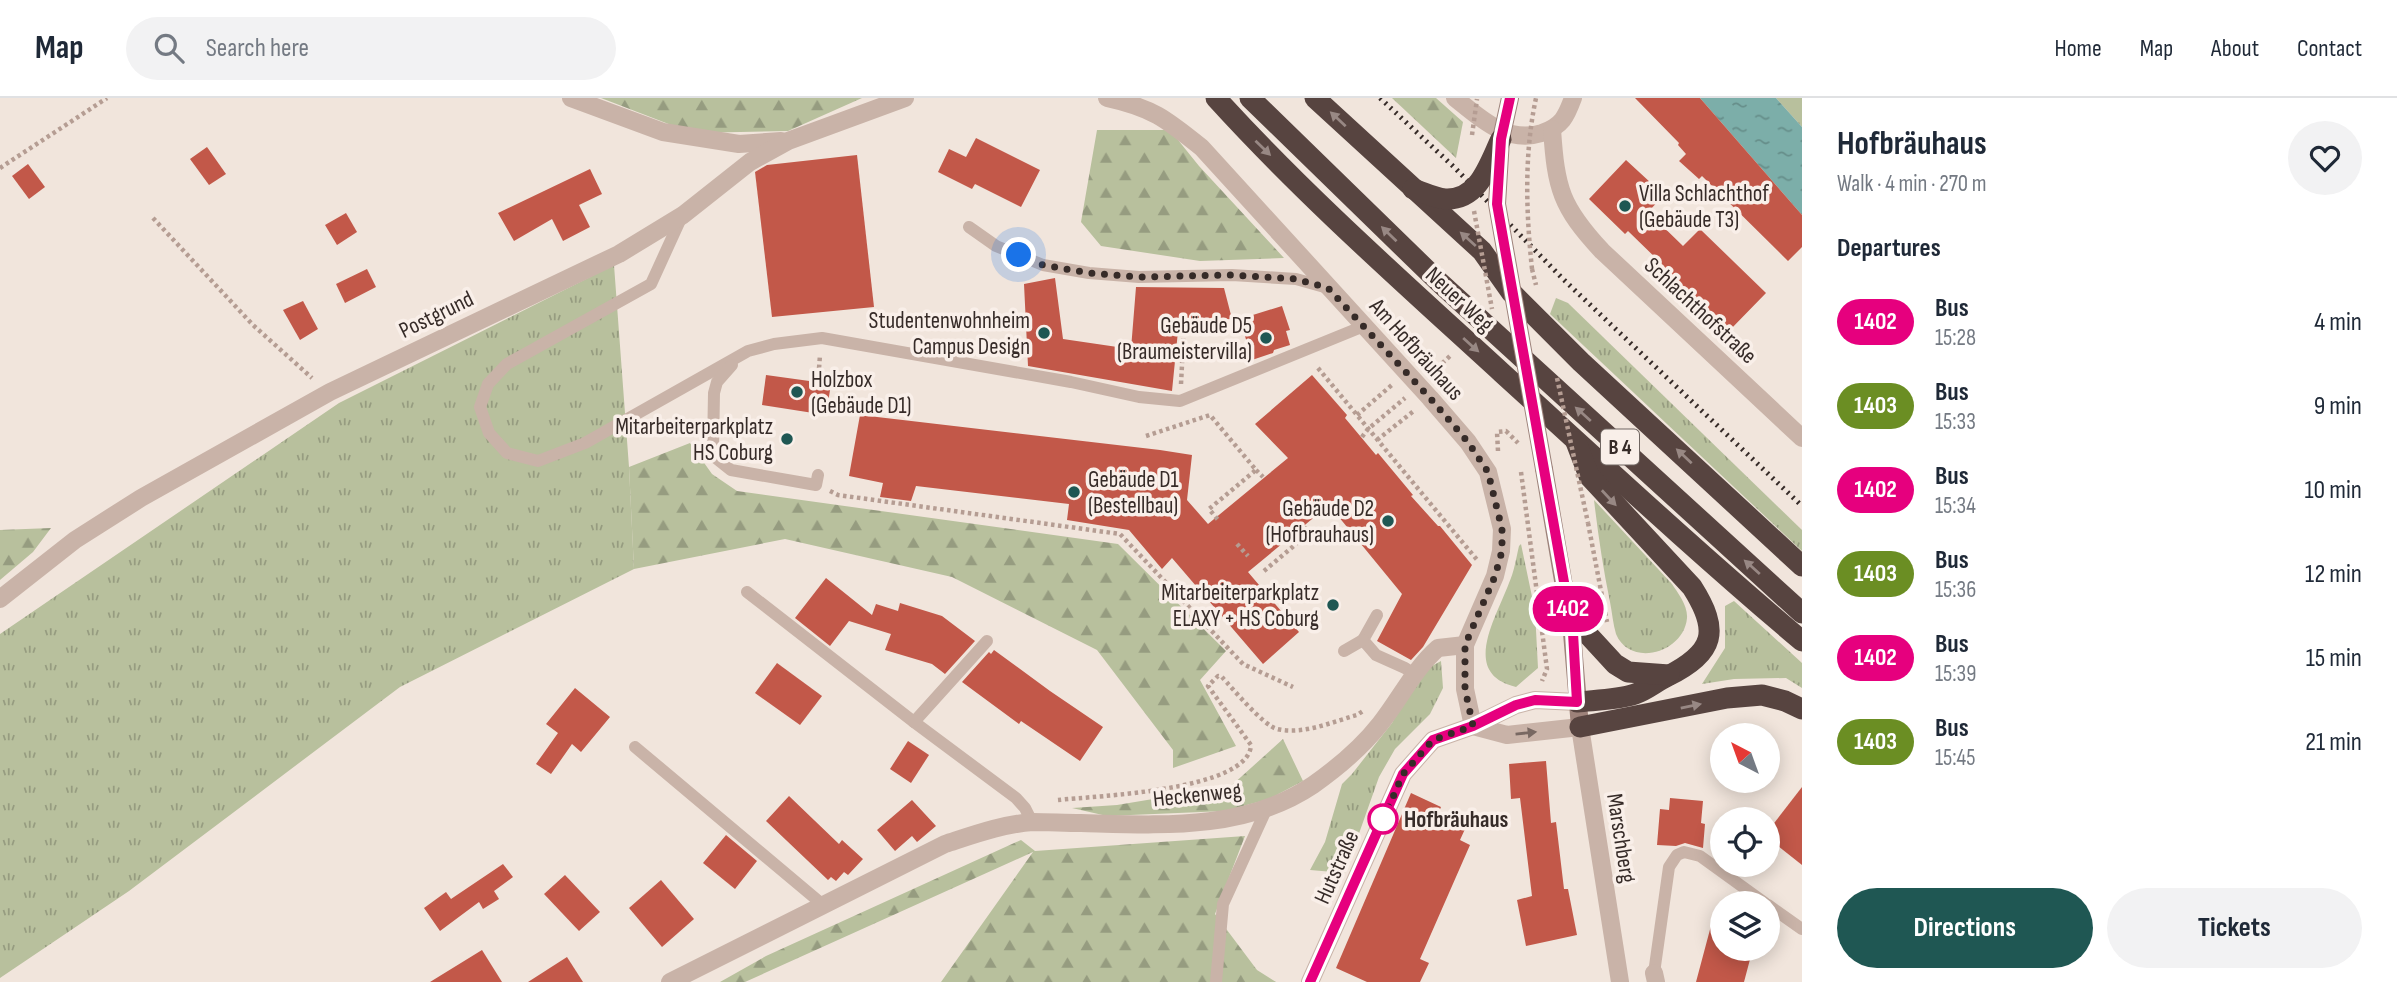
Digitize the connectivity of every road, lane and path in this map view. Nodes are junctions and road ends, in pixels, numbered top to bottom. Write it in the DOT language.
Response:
graph roads {
  1 [pos="107,98"];
  2 [pos="571,98"];
  3 [pos="905,98"];
  4 [pos="1107,98"];
  5 [pos="1216,98"];
  6 [pos="1250,98"];
  7 [pos="1315,98"];
  8 [pos="1455,98"];
  9 [pos="1510,98"];
  10 [pos="1536,98"];
  11 [pos="1573,98"];
  12 [pos="1477,99"];
  13 [pos="1552,130"];
  14 [pos="1472,135"];
  15 [pos="1501,139"];
  16 [pos="788,141"];
  17 [pos="0,168"];
  18 [pos="1413,189"];
  19 [pos="1471,191"];
  20 [pos="683,215"];
  21 [pos="153,218"];
  22 [pos="969,227"];
  23 [pos="1482,251"];
  24 [pos="1532,269"];
  25 [pos="1485,274"];
  26 [pos="1328,288"];
  27 [pos="1511,292"];
  28 [pos="1184,326"];
  29 [pos="1364,326"];
  30 [pos="822,338"];
  31 [pos="1459,348"];
  32 [pos="748,351"];
  33 [pos="1318,368"];
  34 [pos="1557,378"];
  35 [pos="818,382"];
  36 [pos="1418,385"];
  37 [pos="330,392"];
  38 [pos="1180,401"];
  39 [pos="1399,404"];
  40 [pos="1357,415"];
  41 [pos="1368,429"];
  42 [pos="1146,436"];
  43 [pos="1362,437"];
  44 [pos="1802,438"];
  45 [pos="1377,440"];
  46 [pos="1575,440"];
  47 [pos="1498,450"];
  48 [pos="1519,456"];
  49 [pos="1256,470"];
  50 [pos="1521,470"];
  51 [pos="1263,477"];
  52 [pos="817,480"];
  53 [pos="1219,521"];
  54 [pos="1304,527"];
  55 [pos="1237,544"];
  56 [pos="1248,556"];
  57 [pos="1480,563"];
  58 [pos="1802,566"];
  59 [pos="1264,571"];
  60 [pos="747,592"];
  61 [pos="0,599"];
  62 [pos="1802,613"];
  63 [pos="1569,614"];
  64 [pos="1377,615"];
  65 [pos="1610,631"];
  66 [pos="1363,640"];
  67 [pos="987,641"];
  68 [pos="1802,641"];
  69 [pos="1465,645"];
  70 [pos="1343,651"];
  71 [pos="1547,668"];
  72 [pos="1414,674"];
  73 [pos="1669,675"];
  74 [pos="1293,687"];
  75 [pos="1577,702"];
  76 [pos="1802,709"];
  77 [pos="1357,715"];
  78 [pos="914,722"];
  79 [pos="1473,726"];
  80 [pos="1580,727"];
  81 [pos="635,747"];
  82 [pos="1266,810"];
  83 [pos="1029,815"];
  84 [pos="1748,891"];
  85 [pos="822,904"];
  86 [pos="1780,914"];
  87 [pos="1802,929"];
  88 [pos="1656,978"];
  89 [pos="670,982"];
  90 [pos="1216,982"];
  91 [pos="1310,982"];
  92 [pos="1620,982"];
  1 -- 17 [label="path"];
  2 -- 16 [label="street"];
  3 -- 16 [label="street, Postgrund"];
  4 -- 26 [label="street, Am Hofbräuhaus"];
  5 -- 46 [label="highway, Neuer Weg / B 4, one-way"];
  62 -- 6 [label="highway, Neuer Weg / B 4, one-way"];
  18 -- 7 [label="highway, one-way"];
  8 -- 13 [label="street"];
  9 -- 15 [label="street, Marschberg, bridge"];
  10 -- 24 [label="path, bridge"];
  11 -- 13 [label="street"];
  12 -- 14 [label="path, bridge"];
  13 -- 44 [label="street, Schlachthofstraße"];
  15 -- 19 [label="highway, bridge"];
  15 -- 27 [label="street, Marschberg, bridge"];
  16 -- 20 [label="street, Postgrund"];
  18 -- 19 [label="highway, bridge"];
  23 -- 18 [label="highway, one-way, bridge"];
  19 -- 23 [label="path, bridge"];
  20 -- 32 [label="lane"];
  20 -- 37 [label="street, Postgrund"];
  21 -- 37 [label="path"];
  22 -- 26 [label="lane"];
  23 -- 25 [label="path, bridge"];
  23 -- 27 [label="highway, bridge"];
  26 -- 29 [label="street, Am Hofbräuhaus"];
  58 -- 27 [label="highway, one-way"];
  27 -- 63 [label="street, Marschberg, bridge"];
  28 -- 38 [label="path"];
  29 -- 36 [label="street, Am Hofbräuhaus"];
  29 -- 38 [label="lane"];
  30 -- 32 [label="lane"];
  30 -- 35 [label="path"];
  30 -- 38 [label="lane"];
  31 -- 36 [label="path"];
  32 -- 52 [label="lane"];
  33 -- 40 [label="path"];
  34 -- 65 [label="path, bridge"];
  36 -- 40 [label="path"];
  36 -- 45 [label="path"];
  36 -- 69 [label="street, Am Hofbräuhaus"];
  37 -- 61 [label="street, Postgrund"];
  39 -- 41 [label="path"];
  40 -- 41 [label="path"];
  41 -- 43 [label="path"];
  41 -- 45 [label="path"];
  42 -- 49 [label="path"];
  45 -- 57 [label="path"];
  46 -- 68 [label="highway, Neuer Weg / B 4"];
  46 -- 73 [label="highway, one-way"];
  47 -- 48 [label="path"];
  49 -- 51 [label="path"];
  49 -- 53 [label="path"];
  50 -- 71 [label="path"];
  52 -- 74 [label="path"];
  54 -- 59 [label="path"];
  55 -- 56 [label="path"];
  60 -- 78 [label="lane"];
  63 -- 73 [label="highway"];
  63 -- 75 [label="street, Marschberg"];
  64 -- 66 [label="lane"];
  66 -- 70 [label="lane"];
  66 -- 72 [label="lane"];
  67 -- 78 [label="lane"];
  69 -- 72 [label="street, Heckenweg"];
  69 -- 79 [label="street, Am Hofbräuhaus"];
  72 -- 82 [label="street, Heckenweg"];
  73 -- 75 [label="highway"];
  75 -- 79 [label="street, Hutstraße"];
  75 -- 80 [label="street, Marschberg"];
  80 -- 76 [label="highway, one-way"];
  77 -- 83 [label="path"];
  78 -- 83 [label="lane"];
  79 -- 80 [label="street, one-way"];
  79 -- 91 [label="street, Hutstraße"];
  80 -- 92 [label="street, Marschberg"];
  81 -- 85 [label="lane"];
  82 -- 83 [label="street, Heckenweg"];
  82 -- 90 [label="lane"];
  83 -- 85 [label="street, Heckenweg"];
  84 -- 88 [label="lane"];
  85 -- 89 [label="street, Heckenweg"];
  86 -- 87 [label="lane"];
}
